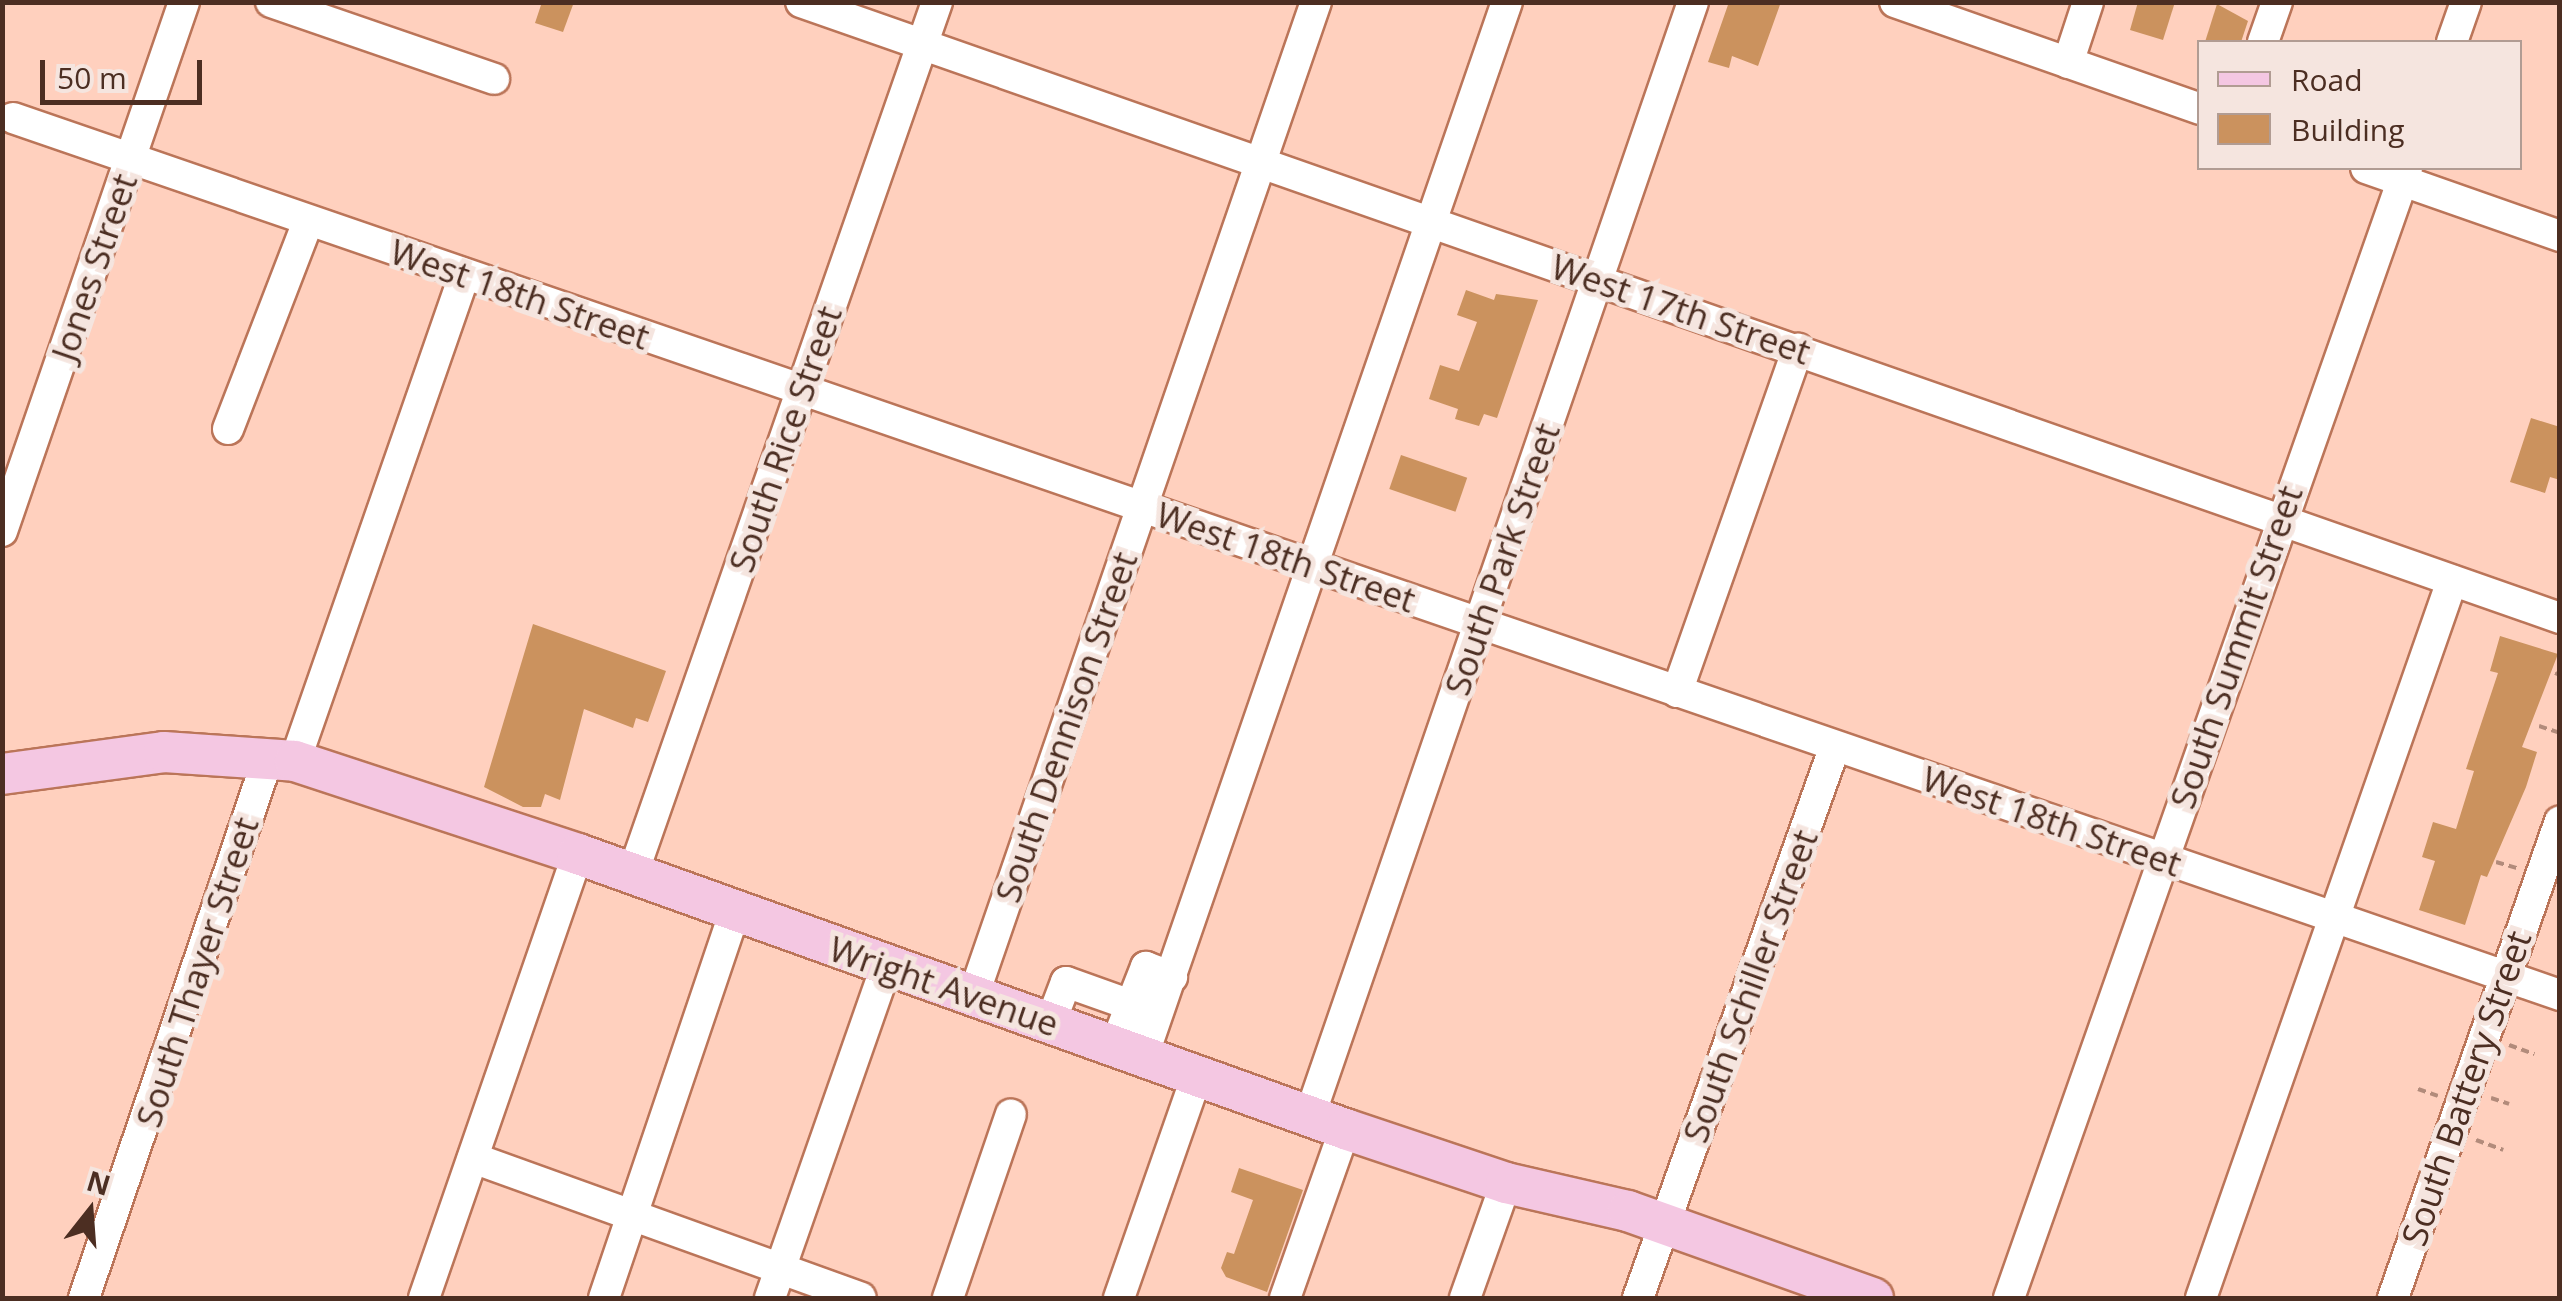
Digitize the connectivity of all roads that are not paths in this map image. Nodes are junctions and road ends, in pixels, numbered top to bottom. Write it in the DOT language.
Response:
graph roads {
  1 [pos="184,2"];
  2 [pos="271,2"];
  3 [pos="801,2"];
  4 [pos="937,2"];
  5 [pos="1316,2"];
  6 [pos="1507,2"];
  7 [pos="1693,2"];
  8 [pos="1895,2"];
  9 [pos="2088,2"];
  10 [pos="2277,2"];
  11 [pos="2466,2"];
  12 [pos="2264,40"];
  13 [pos="2453,40"];
  14 [pos="923,45"];
  15 [pos="2068,62"];
  16 [pos="494,79"];
  17 [pos="2197,108"];
  18 [pos="13,118"];
  19 [pos="132,159"];
  20 [pos="1260,164"];
  21 [pos="2379,170"];
  22 [pos="2405,174"];
  23 [pos="308,222"];
  24 [pos="1430,224"];
  25 [pos="2560,236"];
  26 [pos="464,276"];
  27 [pos="1600,280"];
  28 [pos="1798,349"];
  29 [pos="803,389"];
  30 [pos="228,428"];
  31 [pos="1142,507"];
  32 [pos="2282,517"];
  33 [pos="2,531"];
  34 [pos="1315,567"];
  35 [pos="2452,581"];
  36 [pos="2560,618"];
  37 [pos="1478,623"];
  38 [pos="1677,692"];
  39 [pos="1835,746"];
  40 [pos="282,760"];
  41 [pos="2,774"];
  42 [pos="2560,821"];
  43 [pos="578,854"];
  44 [pos="2162,860"];
  45 [pos="632,876"];
  46 [pos="736,912"];
  47 [pos="2335,920"];
  48 [pos="886,966"];
  49 [pos="2506,976"];
  50 [pos="1172,977"];
  51 [pos="2560,995"];
  52 [pos="973,997"];
  53 [pos="1131,1005"];
  54 [pos="1050,1024"];
  55 [pos="1129,1051"];
  56 [pos="1197,1076"];
  57 [pos="1012,1114"];
  58 [pos="1328,1122"];
  59 [pos="473,1158"];
  60 [pos="1506,1182"];
  61 [pos="635,1214"];
  62 [pos="1664,1225"];
  63 [pos="775,1284"];
  64 [pos="1818,1290"];
  65 [pos="84,1298"];
  66 [pos="424,1298"];
  67 [pos="604,1298"];
  68 [pos="861,1298"];
  69 [pos="948,1298"];
  70 [pos="1119,1298"];
  71 [pos="1284,1298"];
  72 [pos="1466,1298"];
  73 [pos="1638,1298"];
  74 [pos="1873,1298"];
  75 [pos="2009,1298"];
  76 [pos="2200,1298"];
  77 [pos="2393,1298"];
  1 -- 19 [label="street, Jones Street"];
  2 -- 16 [label="street"];
  3 -- 14 [label="street, West 17th Street"];
  4 -- 14 [label="street, South Rice Street"];
  5 -- 20 [label="street, South Dennison Street"];
  6 -- 24 [label="street"];
  7 -- 27 [label="street, South Park Street"];
  8 -- 15 [label="street"];
  9 -- 15 [label="street"];
  10 -- 12 [label="street"];
  11 -- 13 [label="street"];
  14 -- 20 [label="street, West 17th Street"];
  14 -- 29 [label="street, South Rice Street"];
  15 -- 17 [label="street"];
  18 -- 19 [label="street, West 18th Street"];
  19 -- 23 [label="street, West 18th Street"];
  19 -- 33 [label="street, Jones Street"];
  20 -- 24 [label="street, West 17th Street"];
  20 -- 31 [label="street, South Dennison Street"];
  21 -- 22 [label="street"];
  22 -- 25 [label="street"];
  22 -- 32 [label="street, South Summit Street"];
  23 -- 26 [label="street, West 18th Street"];
  23 -- 30 [label="street"];
  24 -- 27 [label="street, West 17th Street"];
  24 -- 34 [label="street"];
  26 -- 29 [label="street, West 18th Street"];
  26 -- 40 [label="street, South Thayer Street"];
  27 -- 28 [label="street, West 17th Street"];
  27 -- 37 [label="street, South Park Street"];
  28 -- 32 [label="street, West 17th Street"];
  28 -- 38 [label="street"];
  29 -- 31 [label="street, West 18th Street"];
  29 -- 45 [label="street, South Rice Street"];
  31 -- 34 [label="street, West 18th Street"];
  31 -- 52 [label="street, South Dennison Street"];
  32 -- 35 [label="street, West 17th Street"];
  32 -- 44 [label="street, South Summit Street"];
  34 -- 37 [label="street, West 18th Street"];
  34 -- 50 [label="street"];
  35 -- 36 [label="street, West 17th Street"];
  35 -- 47 [label="street"];
  37 -- 38 [label="street, West 18th Street"];
  37 -- 58 [label="street, South Park Street"];
  38 -- 39 [label="street, West 18th Street"];
  39 -- 44 [label="street, West 18th Street"];
  39 -- 62 [label="street, South Schiller Street"];
  40 -- 41 [label="main road, Wright Avenue"];
  40 -- 43 [label="main road, Wright Avenue"];
  40 -- 65 [label="street, South Thayer Street"];
  42 -- 49 [label="street, South Battery Street"];
  43 -- 45 [label="main road, Wright Avenue"];
  43 -- 59 [label="street"];
  44 -- 47 [label="street, West 18th Street"];
  44 -- 75 [label="street, South Summit Street"];
  45 -- 46 [label="main road, Wright Avenue"];
  46 -- 48 [label="main road, Wright Avenue"];
  46 -- 61 [label="street"];
  47 -- 49 [label="street, West 18th Street"];
  47 -- 76 [label="street"];
  48 -- 52 [label="main road, Wright Avenue"];
  48 -- 63 [label="street"];
  49 -- 51 [label="street, West 18th Street"];
  49 -- 77 [label="street, South Battery Street"];
  50 -- 53 [label="street"];
  50 -- 55 [label="street"];
  52 -- 54 [label="main road, Wright Avenue"];
  53 -- 54 [label="street"];
  53 -- 55 [label="street"];
  54 -- 55 [label="main road, Wright Avenue"];
  55 -- 56 [label="main road, Wright Avenue"];
  56 -- 58 [label="main road, Wright Avenue"];
  56 -- 70 [label="street"];
  57 -- 69 [label="street"];
  58 -- 60 [label="main road, Wright Avenue"];
  58 -- 71 [label="street, South Park Street"];
  59 -- 61 [label="street"];
  59 -- 66 [label="street"];
  60 -- 62 [label="main road, Wright Avenue"];
  60 -- 72 [label="street"];
  61 -- 63 [label="street"];
  61 -- 67 [label="street"];
  62 -- 64 [label="main road, Wright Avenue"];
  62 -- 73 [label="street, South Schiller Street"];
  63 -- 68 [label="street"];
  64 -- 74 [label="main road, Wright Avenue"];
}
